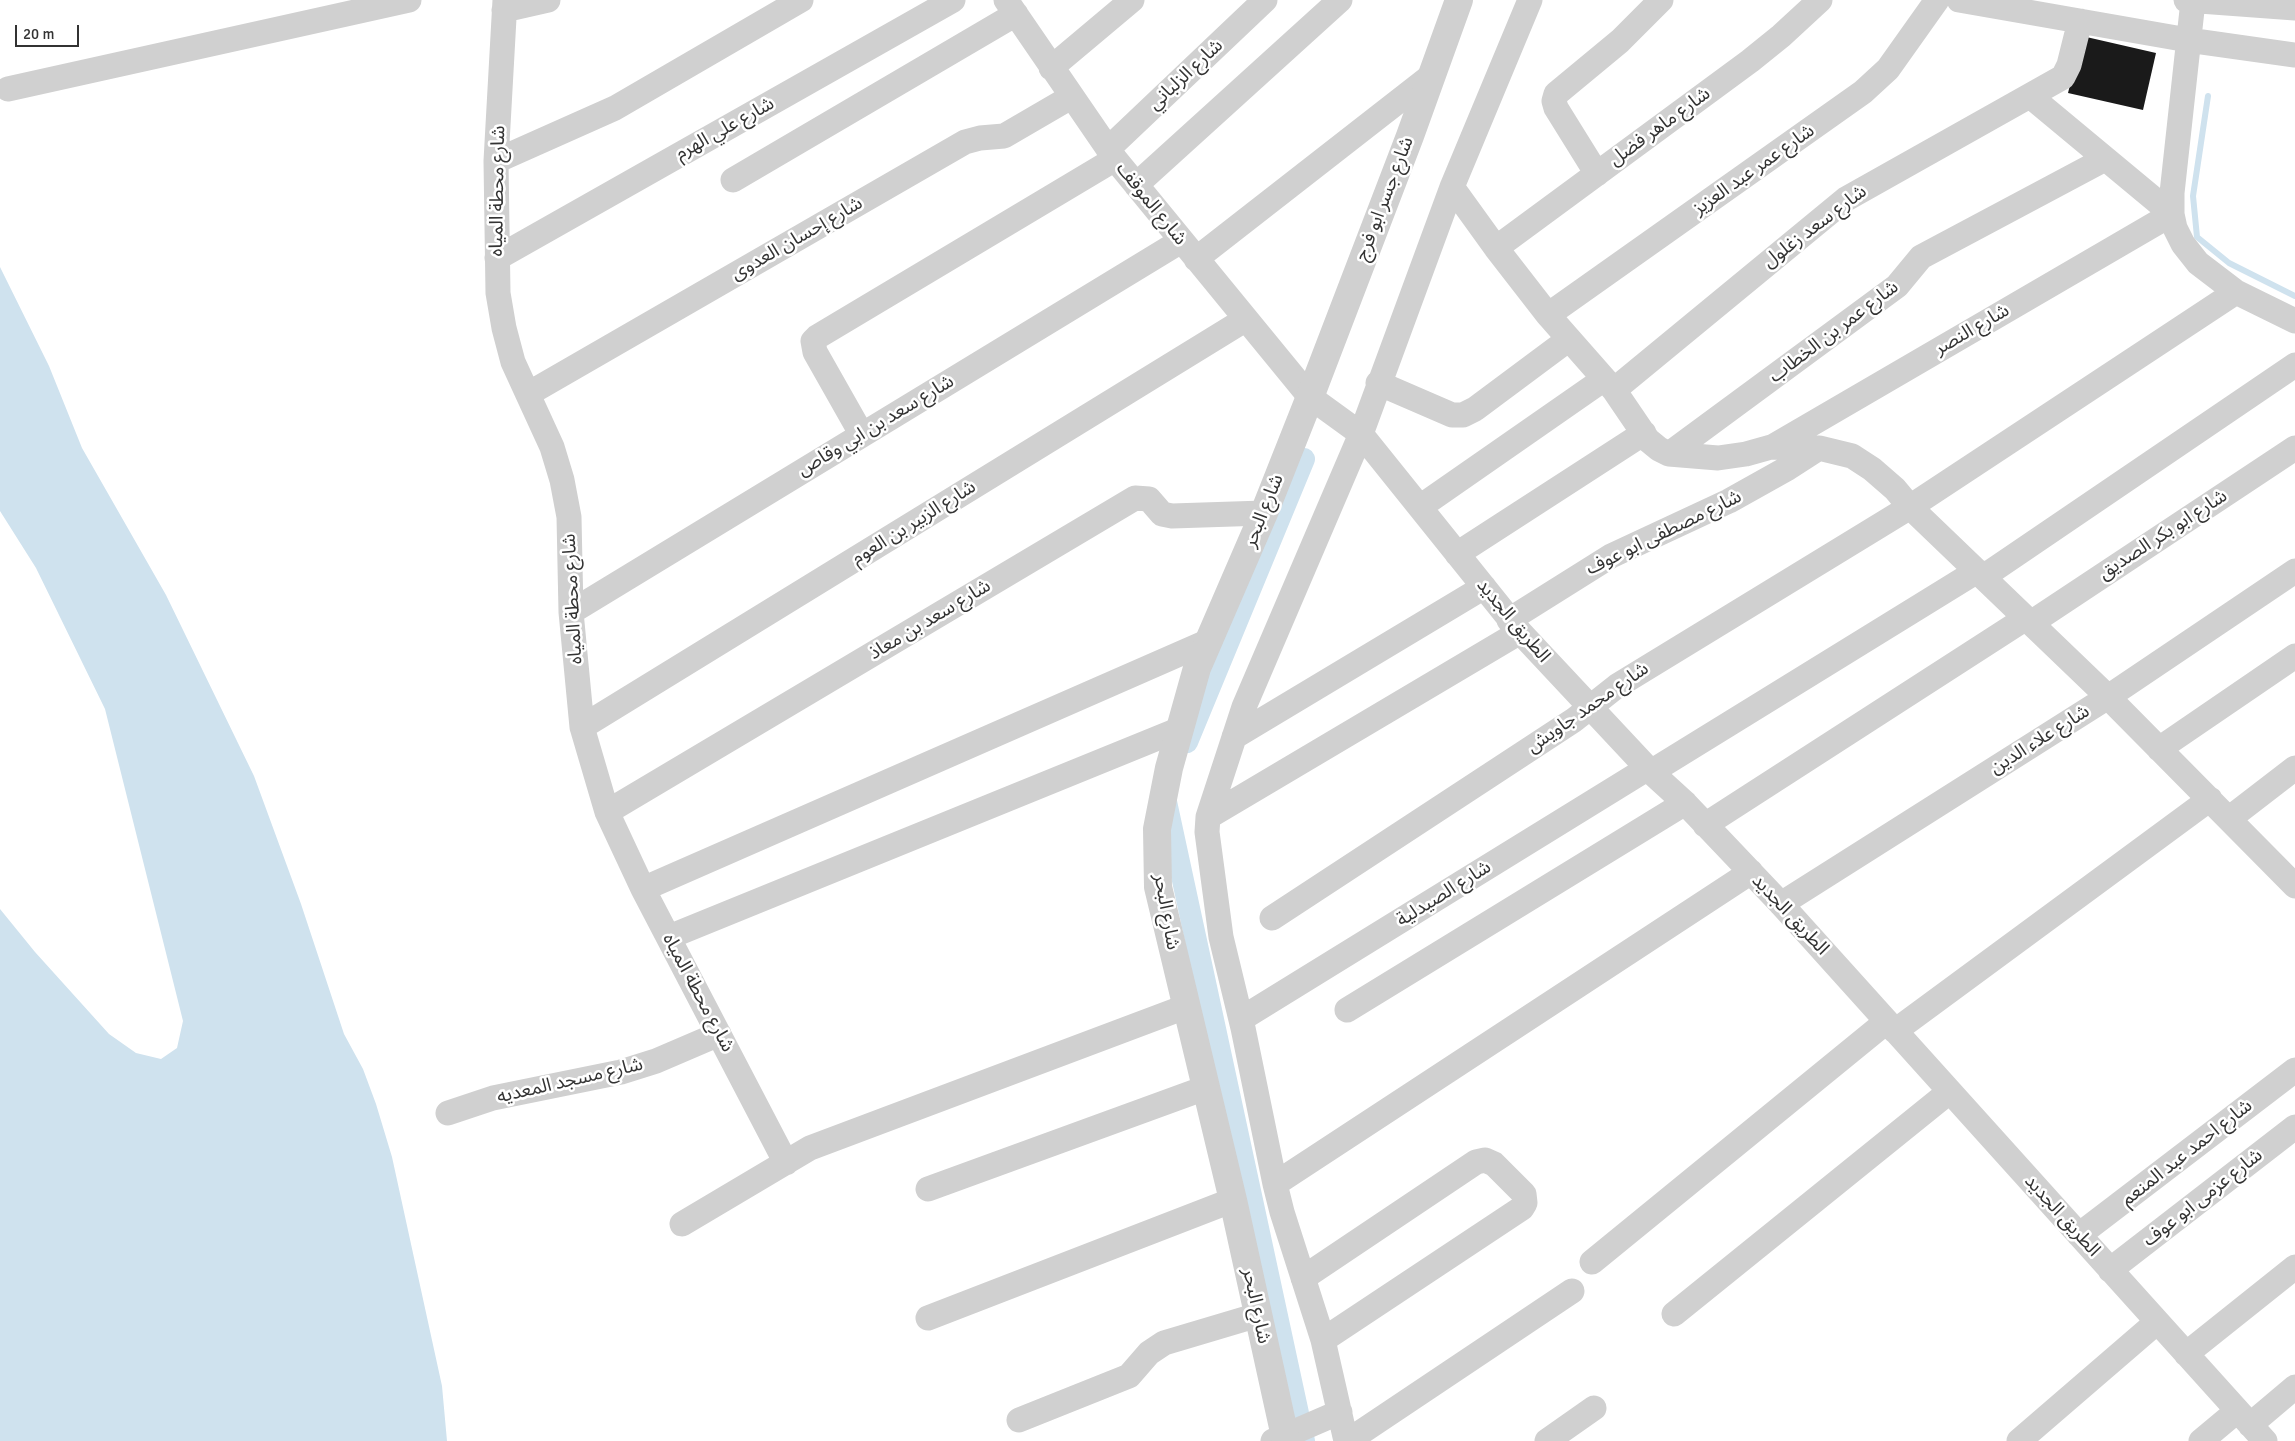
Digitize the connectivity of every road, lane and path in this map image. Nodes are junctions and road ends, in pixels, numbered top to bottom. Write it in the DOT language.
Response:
graph roads {
  1 [pos="409,0"];
  2 [pos="548,0"];
  3 [pos="801,0"];
  4 [pos="953,0"];
  5 [pos="1132,0"];
  6 [pos="1265,0"];
  7 [pos="1340,0"];
  8 [pos="1459,0"];
  9 [pos="1530,0"];
  10 [pos="1661,0"];
  11 [pos="1820,0"];
  12 [pos="1937,0"];
  13 [pos="1959,0"];
  14 [pos="2189,1"];
  15 [pos="505,5"];
  16 [pos="1011,7"];
  17 [pos="2295,8"];
  18 [pos="2080,21"];
  19 [pos="2188,40"];
  20 [pos="2295,55"];
  21 [pos="1051,68"];
  22 [pos="1432,75"];
  23 [pos="8,89"];
  24 [pos="2030,96"];
  25 [pos="1071,97"];
  26 [pos="1111,154"];
  27 [pos="2106,158"];
  28 [pos="496,161"];
  29 [pos="1597,174"];
  30 [pos="733,180"];
  31 [pos="1136,186"];
  32 [pos="1452,187"];
  33 [pos="2172,214"];
  34 [pos="1496,248"];
  35 [pos="1188,250"];
  36 [pos="497,258"];
  37 [pos="2236,292"];
  38 [pos="1548,314"];
  39 [pos="1246,319"];
  40 [pos="2294,319"];
  41 [pos="1569,339"];
  42 [pos="2295,364"];
  43 [pos="1378,383"];
  44 [pos="1609,384"];
  45 [pos="528,394"];
  46 [pos="1310,397"];
  47 [pos="1644,433"];
  48 [pos="1361,434"];
  49 [pos="862,435"];
  50 [pos="1771,447"];
  51 [pos="1819,448"];
  52 [pos="2295,448"];
  53 [pos="1669,454"];
  54 [pos="1910,507"];
  55 [pos="1420,508"];
  56 [pos="1264,513"];
  57 [pos="1457,554"];
  58 [pos="2295,571"];
  59 [pos="1980,574"];
  60 [pos="1484,587"];
  61 [pos="571,612"];
  62 [pos="2029,620"];
  63 [pos="1515,626"];
  64 [pos="1209,641"];
  65 [pos="2295,656"];
  66 [pos="2108,697"];
  67 [pos="1590,708"];
  68 [pos="582,727"];
  69 [pos="1180,729"];
  70 [pos="1234,737"];
  71 [pos="2159,749"];
  72 [pos="2295,768"];
  73 [pos="1649,770"];
  74 [pos="2210,799"];
  75 [pos="1685,803"];
  76 [pos="607,812"];
  77 [pos="1208,817"];
  78 [pos="2230,818"];
  79 [pos="1705,824"];
  80 [pos="1751,872"];
  81 [pos="2295,886"];
  82 [pos="643,889"];
  83 [pos="1781,904"];
  84 [pos="1272,918"];
  85 [pos="669,937"];
  86 [pos="1185,1007"];
  87 [pos="1347,1010"];
  88 [pos="1241,1020"];
  89 [pos="1890,1026"];
  90 [pos="720,1034"];
  91 [pos="2295,1070"];
  92 [pos="1206,1088"];
  93 [pos="1950,1092"];
  94 [pos="448,1113"];
  95 [pos="2295,1126"];
  96 [pos="786,1163"];
  97 [pos="1275,1184"];
  98 [pos="928,1189"];
  99 [pos="1233,1200"];
  100 [pos="682,1224"];
  101 [pos="2080,1236"];
  102 [pos="1592,1262"];
  103 [pos="2295,1267"];
  104 [pos="2110,1270"];
  105 [pos="1303,1278"];
  106 [pos="1572,1291"];
  107 [pos="1674,1314"];
  108 [pos="1258,1315"];
  109 [pos="928,1318"];
  110 [pos="2157,1322"];
  111 [pos="1323,1340"];
  112 [pos="2186,1354"];
  113 [pos="2295,1388"];
  114 [pos="1594,1408"];
  115 [pos="1340,1412"];
  116 [pos="1019,1420"];
  117 [pos="2251,1426"];
  118 [pos="1281,1439"];
  119 [pos="1347,1441"];
  120 [pos="1547,1441"];
  121 [pos="2019,1441"];
  122 [pos="2200,1441"];
  1 -- 23 [label="street"];
  2 -- 15 [label="street"];
  3 -- 28 [label="street"];
  4 -- 36 [label="street, شارع علي الهرم"];
  5 -- 21 [label="street"];
  6 -- 26 [label="street, شارع الزلباني"];
  7 -- 31 [label="street"];
  8 -- 22 [label="street, شارع جسر ابو فرج"];
  9 -- 32 [label="street"];
  10 -- 29 [label="street"];
  11 -- 29 [label="street, شارع ماهر فضل"];
  12 -- 38 [label="street, شارع عمر عبد العزيز"];
  13 -- 18 [label="street"];
  14 -- 17 [label="street"];
  14 -- 19 [label="street"];
  15 -- 28 [label="street, شارع محطة المياه"];
  16 -- 21 [label="street, شارع الموقف"];
  16 -- 30 [label="street"];
  18 -- 19 [label="street"];
  18 -- 24 [label="street, شارع سعد زغلول"];
  19 -- 20 [label="street"];
  19 -- 33 [label="street"];
  21 -- 25 [label="street, شارع الموقف"];
  22 -- 35 [label="street, شارع سعد بن ابي وقاص"];
  22 -- 46 [label="street, شارع جسر ابو فرج"];
  24 -- 27 [label="street"];
  24 -- 44 [label="street, شارع سعد زغلول"];
  25 -- 26 [label="street, شارع الموقف"];
  25 -- 45 [label="street, شارع إحسان العدوى"];
  26 -- 31 [label="street, شارع الموقف"];
  26 -- 49 [label="street, شارع الزلباني"];
  27 -- 33 [label="street"];
  27 -- 53 [label="street, شارع عمر بن الخطاب"];
  28 -- 36 [label="street, شارع محطة المياه"];
  29 -- 34 [label="street, شارع ماهر فضل"];
  31 -- 35 [label="street, شارع الموقف"];
  32 -- 34 [label="street"];
  32 -- 43 [label="street"];
  33 -- 37 [label="street"];
  33 -- 50 [label="street, شارع النصر"];
  34 -- 38 [label="street"];
  35 -- 39 [label="street, شارع الموقف"];
  35 -- 49 [label="street, شارع سعد بن ابي وقاص"];
  36 -- 45 [label="street, شارع محطة المياه"];
  37 -- 40 [label="street"];
  37 -- 54 [label="street, شارع محمد جاويش"];
  38 -- 41 [label="street"];
  39 -- 46 [label="street, شارع الموقف"];
  39 -- 68 [label="street, شارع الزبير بن العوم"];
  41 -- 43 [label="street"];
  41 -- 44 [label="street"];
  42 -- 59 [label="street, شارع الصيدلية"];
  43 -- 48 [label="street"];
  44 -- 47 [label="street"];
  44 -- 55 [label="street, شارع سعد زغلول"];
  45 -- 61 [label="street, شارع محطة المياه"];
  46 -- 48 [label="street, الطريق الجديد"];
  46 -- 56 [label="street, شارع البحر"];
  47 -- 53 [label="street"];
  47 -- 57 [label="street"];
  48 -- 55 [label="street, الطريق الجديد"];
  48 -- 70 [label="street"];
  49 -- 61 [label="street, شارع سعد بن ابي وقاص"];
  50 -- 51 [label="street"];
  50 -- 53 [label="street"];
  51 -- 54 [label="street"];
  51 -- 63 [label="street, شارع مصطفى ابو عوف"];
  52 -- 62 [label="street, شارع ابو بكر الصديق"];
  54 -- 59 [label="street"];
  54 -- 67 [label="street, شارع محمد جاويش"];
  55 -- 57 [label="street, الطريق الجديد"];
  56 -- 64 [label="street, شارع البحر"];
  56 -- 76 [label="street, شارع سعد بن معاذ"];
  57 -- 60 [label="street, الطريق الجديد"];
  58 -- 66 [label="street, شارع علاء الدين"];
  59 -- 62 [label="street"];
  59 -- 73 [label="street, شارع الصيدلية"];
  60 -- 63 [label="street, الطريق الجديد"];
  60 -- 70 [label="street"];
  61 -- 68 [label="street, شارع محطة المياه"];
  62 -- 66 [label="street"];
  62 -- 79 [label="street, شارع ابو بكر الصديق"];
  63 -- 67 [label="street, الطريق الجديد"];
  63 -- 77 [label="street, شارع مصطفى ابو عوف"];
  64 -- 69 [label="street, شارع البحر"];
  64 -- 82 [label="street"];
  65 -- 71 [label="street"];
  66 -- 71 [label="street"];
  66 -- 83 [label="street, شارع علاء الدين"];
  67 -- 73 [label="street, الطريق الجديد"];
  67 -- 84 [label="street, شارع محمد جاويش"];
  68 -- 76 [label="street, شارع محطة المياه"];
  69 -- 85 [label="street"];
  69 -- 86 [label="street, شارع البحر"];
  70 -- 77 [label="street"];
  71 -- 74 [label="street"];
  72 -- 78 [label="street"];
  73 -- 75 [label="street, الطريق الجديد"];
  73 -- 88 [label="street, شارع الصيدلية"];
  74 -- 78 [label="street"];
  74 -- 89 [label="street"];
  75 -- 79 [label="street, الطريق الجديد"];
  75 -- 87 [label="street"];
  76 -- 82 [label="street, شارع محطة المياه"];
  77 -- 88 [label="street"];
  78 -- 81 [label="street"];
  79 -- 80 [label="street, الطريق الجديد"];
  80 -- 83 [label="street, الطريق الجديد"];
  80 -- 97 [label="street"];
  82 -- 85 [label="street, شارع محطة المياه"];
  83 -- 89 [label="street, الطريق الجديد"];
  85 -- 90 [label="street, شارع محطة المياه"];
  86 -- 92 [label="street, شارع البحر"];
  86 -- 96 [label="street"];
  88 -- 97 [label="street"];
  89 -- 93 [label="street, الطريق الجديد"];
  89 -- 102 [label="street"];
  90 -- 94 [label="street, شارع مسجد المعديه"];
  90 -- 96 [label="street, شارع محطة المياه"];
  91 -- 101 [label="street, شارع احمد عبد المنعم"];
  92 -- 98 [label="street"];
  92 -- 99 [label="street, شارع البحر"];
  93 -- 101 [label="street, الطريق الجديد"];
  93 -- 107 [label="street"];
  95 -- 104 [label="street, شارع عزمى ابو عوف"];
  96 -- 100 [label="street"];
  97 -- 105 [label="street"];
  99 -- 108 [label="street, شارع البحر"];
  99 -- 109 [label="street"];
  101 -- 104 [label="street, الطريق الجديد"];
  103 -- 112 [label="street"];
  104 -- 110 [label="street, الطريق الجديد"];
  105 -- 111 [label="street"];
  105 -- 111 [label="street"];
  106 -- 119 [label="street"];
  108 -- 116 [label="street"];
  108 -- 118 [label="street, شارع البحر"];
  110 -- 112 [label="street, الطريق الجديد"];
  110 -- 121 [label="street"];
  111 -- 115 [label="street"];
  112 -- 117 [label="street, الطريق الجديد"];
  113 -- 117 [label="street"];
  114 -- 120 [label="street"];
  115 -- 118 [label="street"];
  115 -- 119 [label="street"];
  117 -- 122 [label="street"];
}
